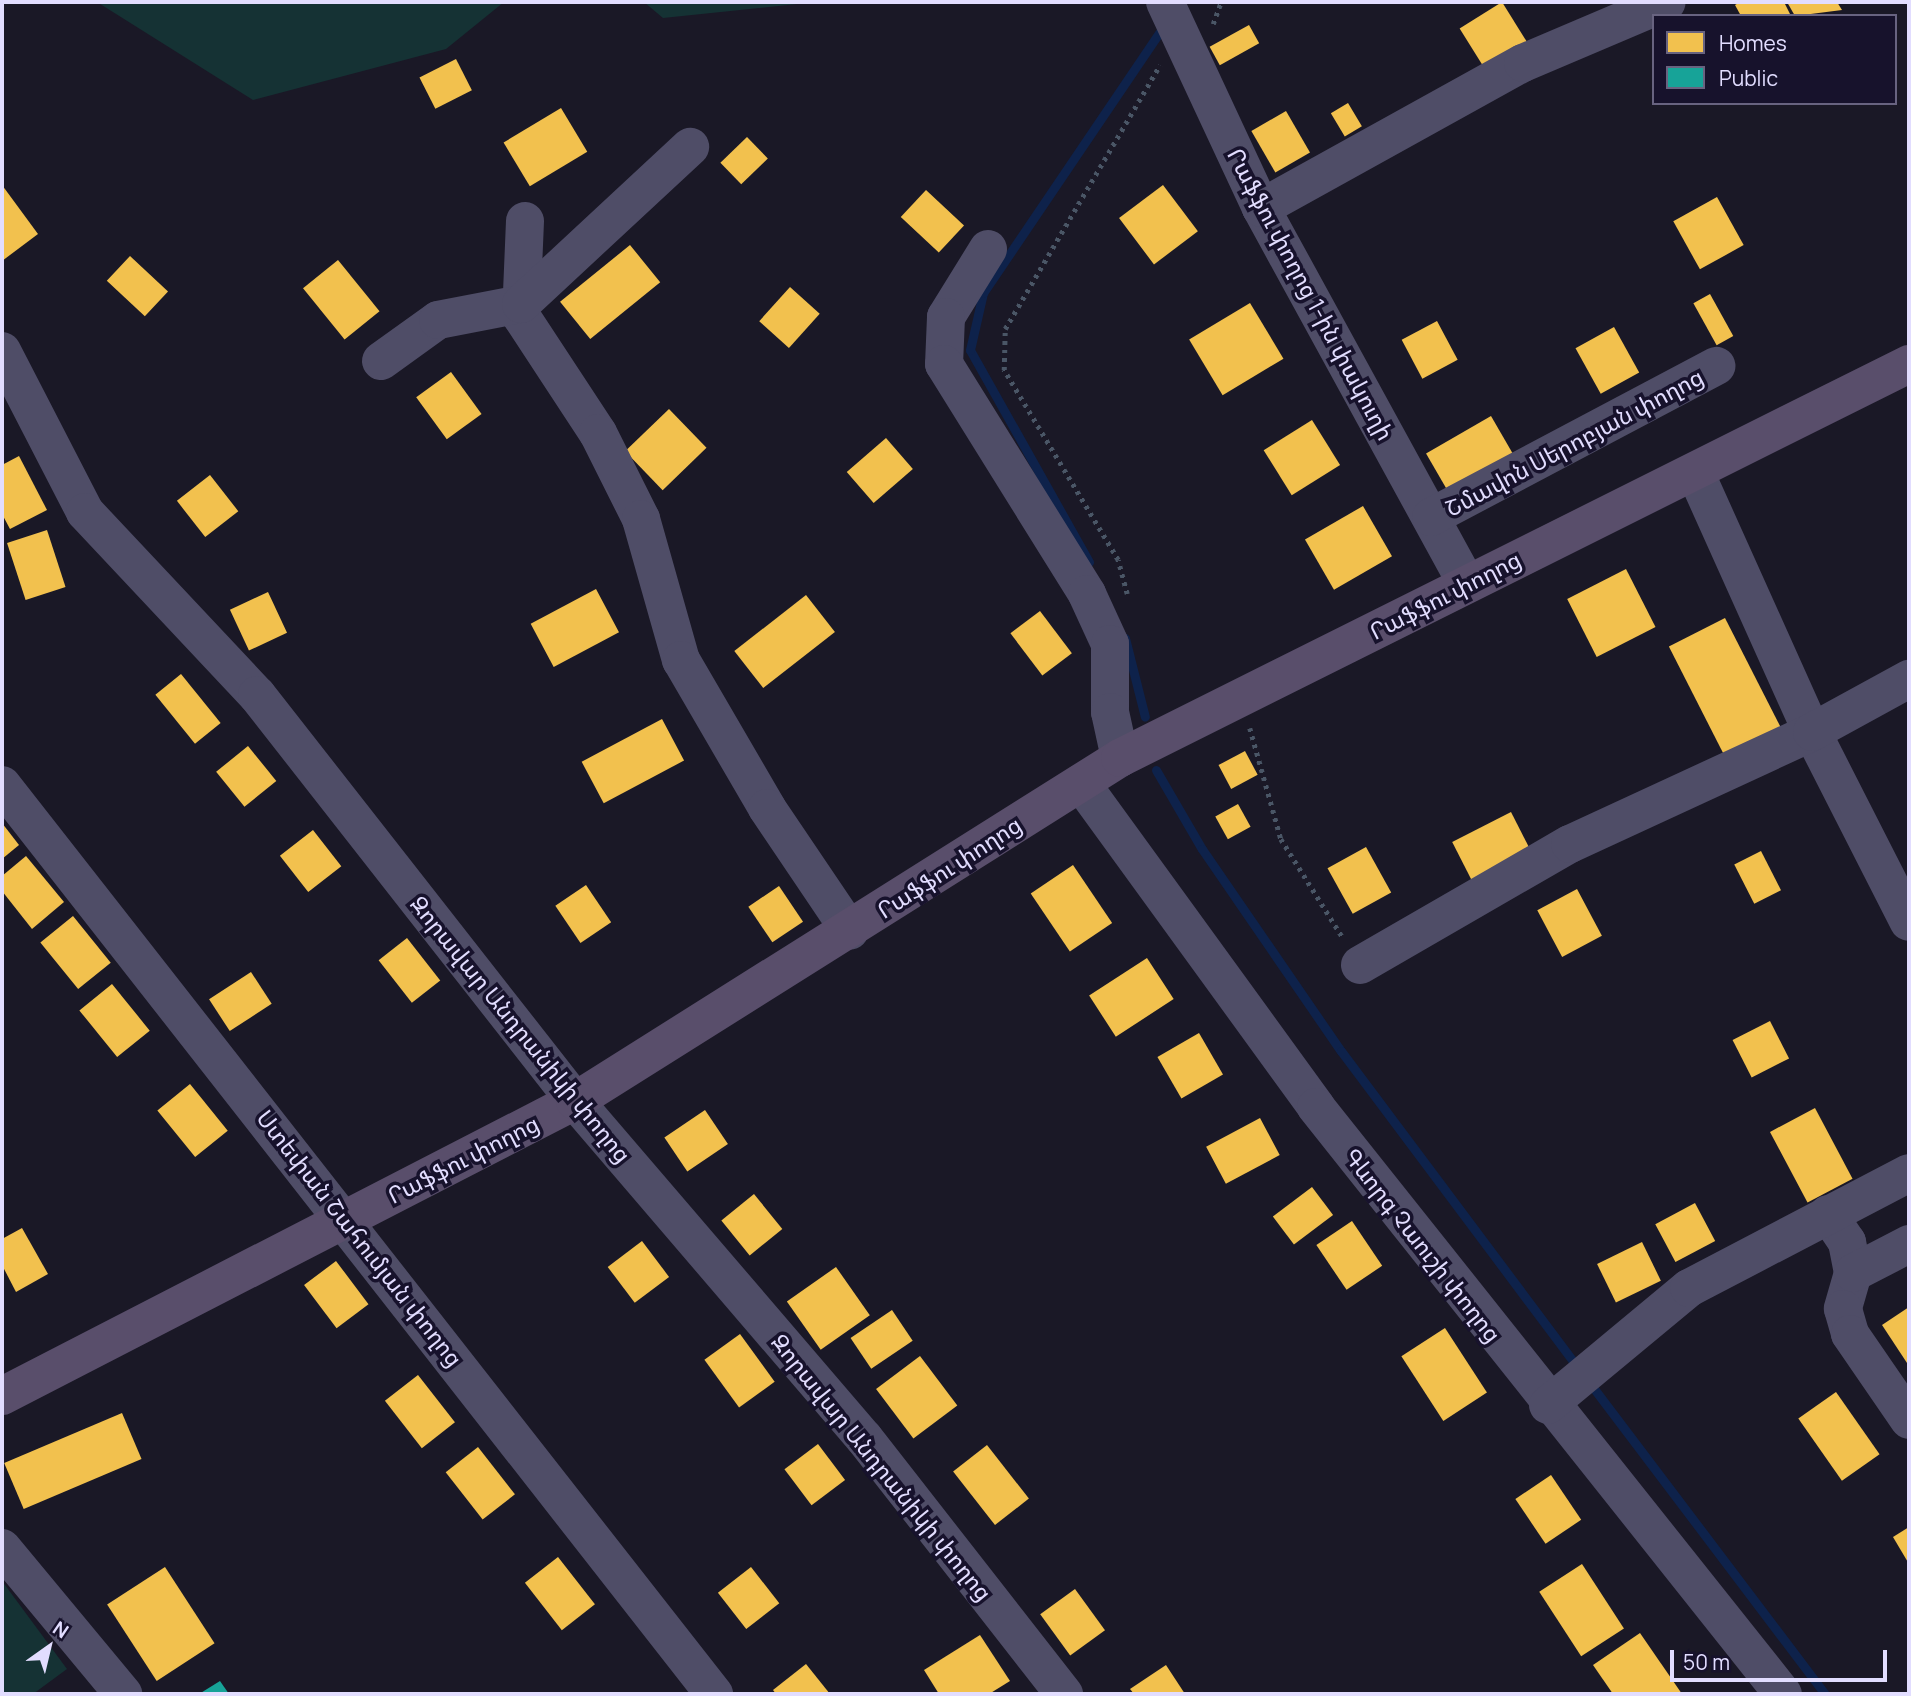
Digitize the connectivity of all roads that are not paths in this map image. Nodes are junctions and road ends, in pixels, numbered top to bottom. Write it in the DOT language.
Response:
graph roads {
  1 [pos="1165,2"];
  2 [pos="1667,2"];
  3 [pos="690,146"];
  4 [pos="1261,208"];
  5 [pos="525,221"];
  6 [pos="988,249"];
  7 [pos="521,304"];
  8 [pos="2,351"];
  9 [pos="381,361"];
  10 [pos="1909,364"];
  11 [pos="1716,366"];
  12 [pos="1695,472"];
  13 [pos="1431,517"];
  14 [pos="1466,583"];
  15 [pos="1909,679"];
  16 [pos="1812,732"];
  17 [pos="1120,758"];
  18 [pos="1081,783"];
  19 [pos="2,785"];
  20 [pos="1909,922"];
  21 [pos="850,930"];
  22 [pos="1360,965"];
  23 [pos="575,1101"];
  24 [pos="1909,1173"];
  25 [pos="1828,1214"];
  26 [pos="347,1219"];
  27 [pos="1909,1244"];
  28 [pos="1853,1273"];
  29 [pos="2,1396"];
  30 [pos="1548,1405"];
  31 [pos="1909,1420"];
  32 [pos="2,1548"];
  33 [pos="123,1694"];
  34 [pos="714,1694"];
  35 [pos="1064,1694"];
  36 [pos="1783,1694"];
  1 -- 4 [label="street, Րաֆֆու փողոց 1-ին փակուղի"];
  2 -- 4 [label="street"];
  3 -- 7 [label="street"];
  4 -- 13 [label="street, Րաֆֆու փողոց 1-ին փակուղի"];
  5 -- 7 [label="street"];
  6 -- 17 [label="street"];
  7 -- 9 [label="street"];
  7 -- 21 [label="street"];
  8 -- 23 [label="street, Զորավար Անդրանիկի փողոց"];
  10 -- 12 [label="main road, Րաֆֆու փողոց"];
  11 -- 13 [label="street, Շմավոն Սերոբյան փողոց"];
  12 -- 14 [label="main road, Րաֆֆու փողոց"];
  12 -- 16 [label="street"];
  13 -- 14 [label="street, Րաֆֆու փողոց 1-ին փակուղի"];
  14 -- 17 [label="main road, Րաֆֆու փողոց"];
  15 -- 16 [label="street"];
  16 -- 20 [label="street"];
  16 -- 22 [label="street"];
  17 -- 18 [label="main road, Րաֆֆու փողոց"];
  18 -- 21 [label="main road, Րաֆֆու փողոց"];
  18 -- 30 [label="street, Գևորգ Չաուշի փողոց"];
  19 -- 26 [label="street, Ստեփան Շահումյան փողոց"];
  21 -- 23 [label="main road, Րաֆֆու փողոց"];
  23 -- 26 [label="main road, Րաֆֆու փողոց"];
  23 -- 35 [label="street, Զորավար Անդրանիկի փողոց"];
  24 -- 25 [label="street"];
  25 -- 28 [label="street"];
  25 -- 30 [label="street"];
  26 -- 29 [label="main road, Րաֆֆու փողոց"];
  26 -- 34 [label="street, Ստեփան Շահումյան փողոց"];
  27 -- 28 [label="street"];
  28 -- 31 [label="street"];
  30 -- 36 [label="street, Գևորգ Չաուշի փողոց"];
  32 -- 33 [label="street"];
}
